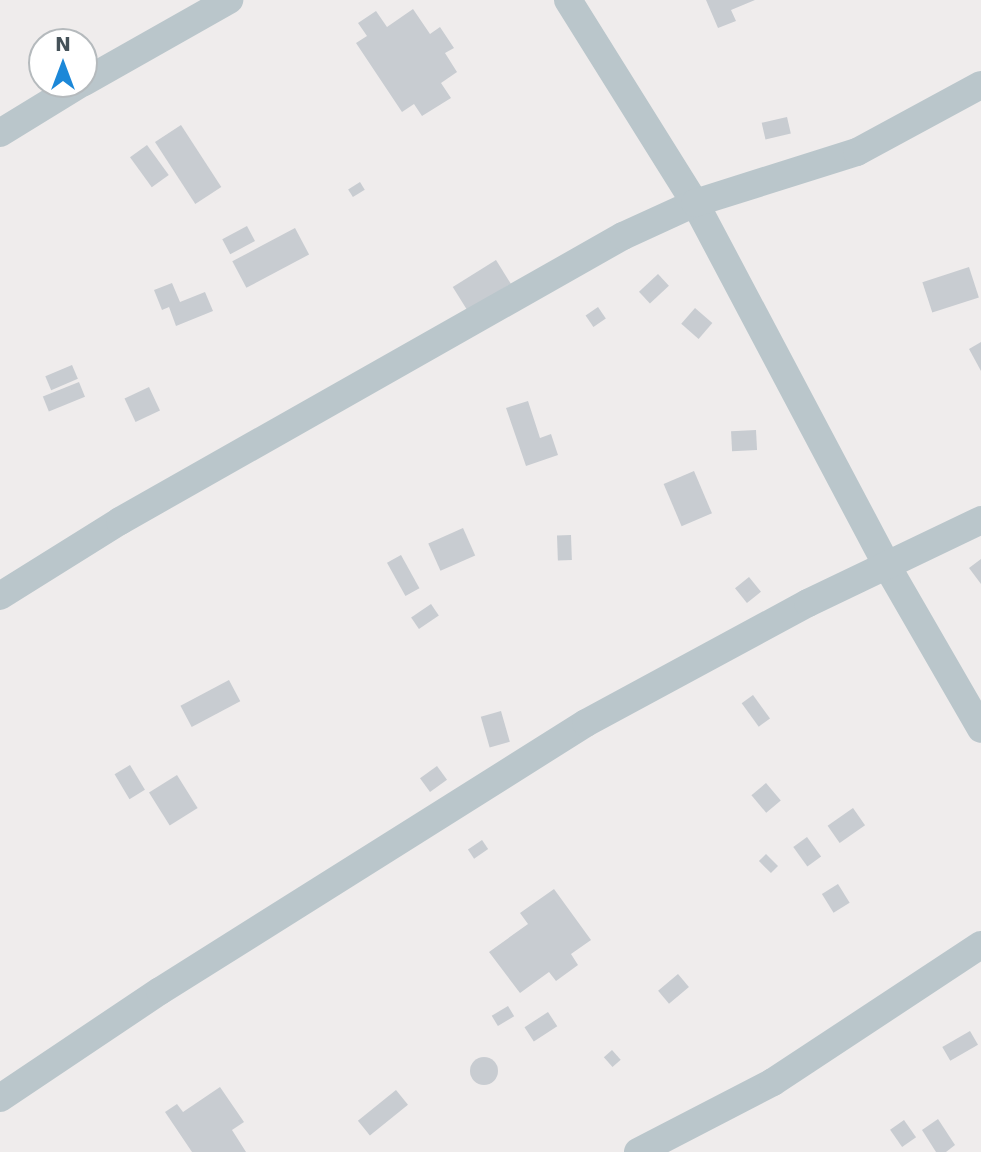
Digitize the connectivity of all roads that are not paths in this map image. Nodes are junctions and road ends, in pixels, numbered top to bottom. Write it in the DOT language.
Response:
graph roads {
  1 [pos="229,0"];
  2 [pos="568,0"];
  3 [pos="98,74"];
  4 [pos="981,85"];
  5 [pos="57,98"];
  6 [pos="0,133"];
  7 [pos="695,202"];
  8 [pos="981,520"];
  9 [pos="887,566"];
  10 [pos="0,596"];
  11 [pos="981,729"];
  12 [pos="981,945"];
  13 [pos="0,1098"];
  14 [pos="638,1152"];
  1 -- 3 [label="street"];
  2 -- 7 [label="street"];
  4 -- 7 [label="street"];
  5 -- 6 [label="street"];
  7 -- 9 [label="street"];
  7 -- 10 [label="street"];
  8 -- 9 [label="street"];
  9 -- 11 [label="street"];
  9 -- 13 [label="street"];
  12 -- 14 [label="street"];
}
